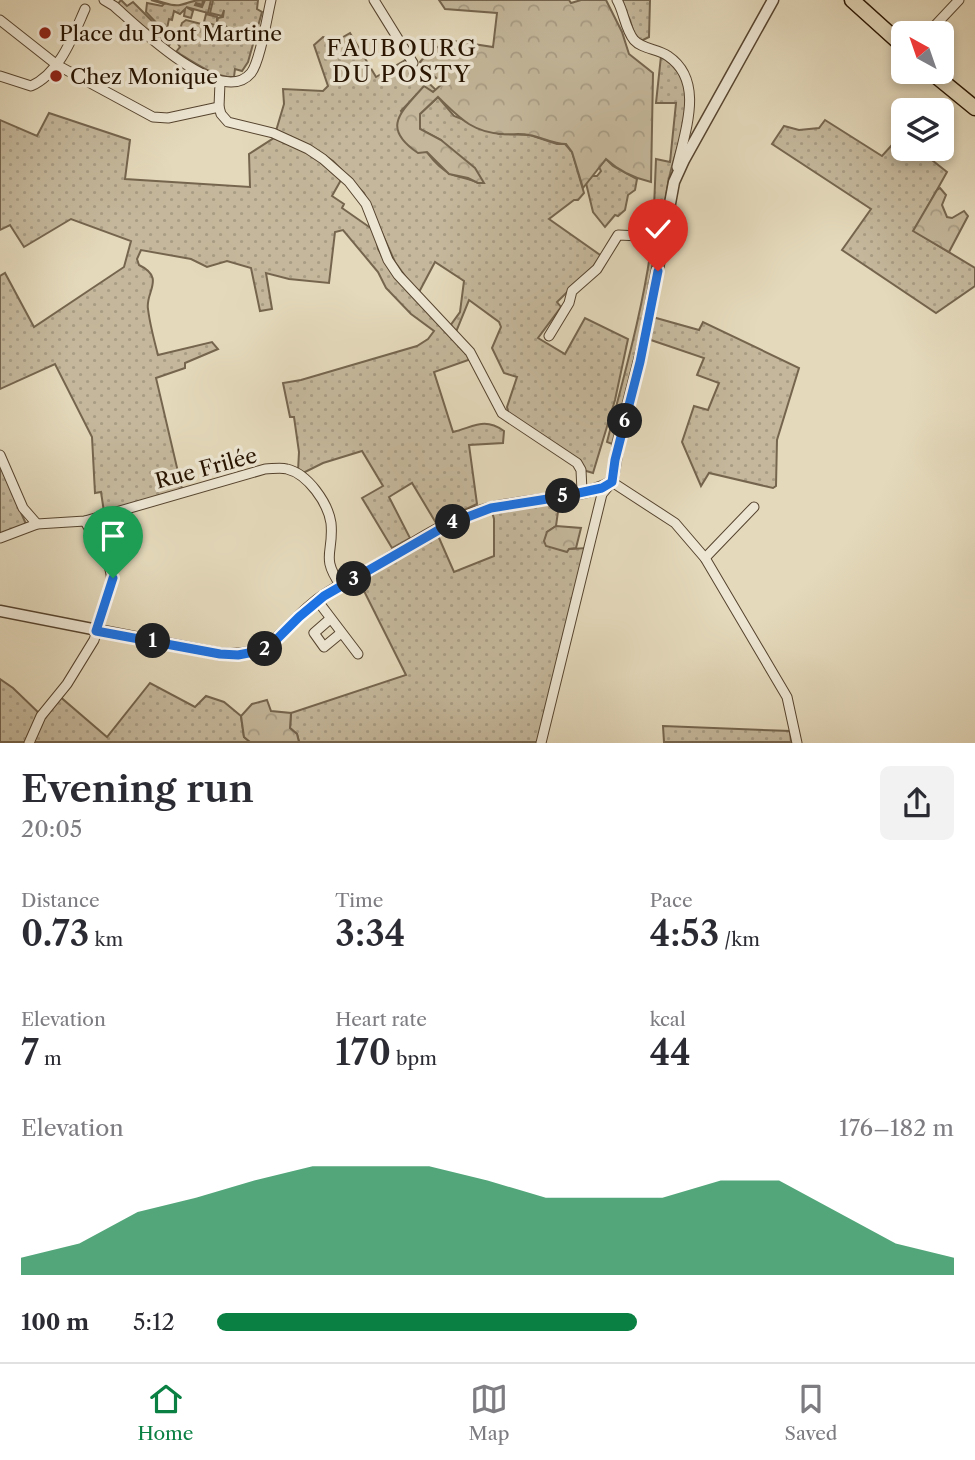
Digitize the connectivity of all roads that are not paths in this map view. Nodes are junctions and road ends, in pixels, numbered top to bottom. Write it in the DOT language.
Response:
graph roads {
  1 [pos="104,0"];
  2 [pos="271,0"];
  3 [pos="374,0"];
  4 [pos="617,0"];
  5 [pos="773,0"];
  6 [pos="852,0"];
  7 [pos="959,0"];
  8 [pos="85,9"];
  9 [pos="0,20"];
  10 [pos="939,21"];
  11 [pos="891,35"];
  12 [pos="413,64"];
  13 [pos="57,65"];
  14 [pos="0,76"];
  15 [pos="220,82"];
  16 [pos="945,84"];
  17 [pos="219,107"];
  18 [pos="975,108"];
  19 [pos="674,182"];
  20 [pos="663,237"];
  21 [pos="549,336"];
  22 [pos="0,455"];
  23 [pos="612,482"];
  24 [pos="582,491"];
  25 [pos="754,507"];
  26 [pos="85,521"];
  27 [pos="37,524"];
  28 [pos="0,538"];
  29 [pos="705,558"];
  30 [pos="341,586"];
  31 [pos="317,600"];
  32 [pos="0,611"];
  33 [pos="330,620"];
  34 [pos="96,631"];
  35 [pos="341,633"];
  36 [pos="358,654"];
  37 [pos="29,743"];
  38 [pos="541,743"];
  39 [pos="797,743"];
  1 -- 15 [label="street"];
  2 -- 15 [label="street"];
  3 -- 12 [label="street"];
  4 -- 19 [label="street"];
  5 -- 19 [label="street"];
  6 -- 11 [label="main road"];
  7 -- 10 [label="street"];
  8 -- 13 [label="street"];
  9 -- 13 [label="street"];
  13 -- 14 [label="street"];
  13 -- 17 [label="street"];
  15 -- 17 [label="street"];
  16 -- 18 [label="main road"];
  17 -- 24 [label="street"];
  19 -- 20 [label="street"];
  20 -- 21 [label="street"];
  20 -- 23 [label="street"];
  22 -- 27 [label="street"];
  23 -- 24 [label="street"];
  23 -- 29 [label="street"];
  23 -- 38 [label="street"];
  24 -- 30 [label="street"];
  25 -- 29 [label="street"];
  26 -- 27 [label="street, Rue Frilée"];
  26 -- 30 [label="street, Rue Frilée"];
  26 -- 34 [label="street"];
  27 -- 28 [label="street, Rue Frilée"];
  29 -- 39 [label="street"];
  30 -- 31 [label="street"];
  31 -- 33 [label="street"];
  31 -- 34 [label="street"];
  32 -- 34 [label="street"];
  33 -- 35 [label="street"];
  33 -- 35 [label="street"];
  34 -- 37 [label="street"];
  35 -- 36 [label="street"];
}
